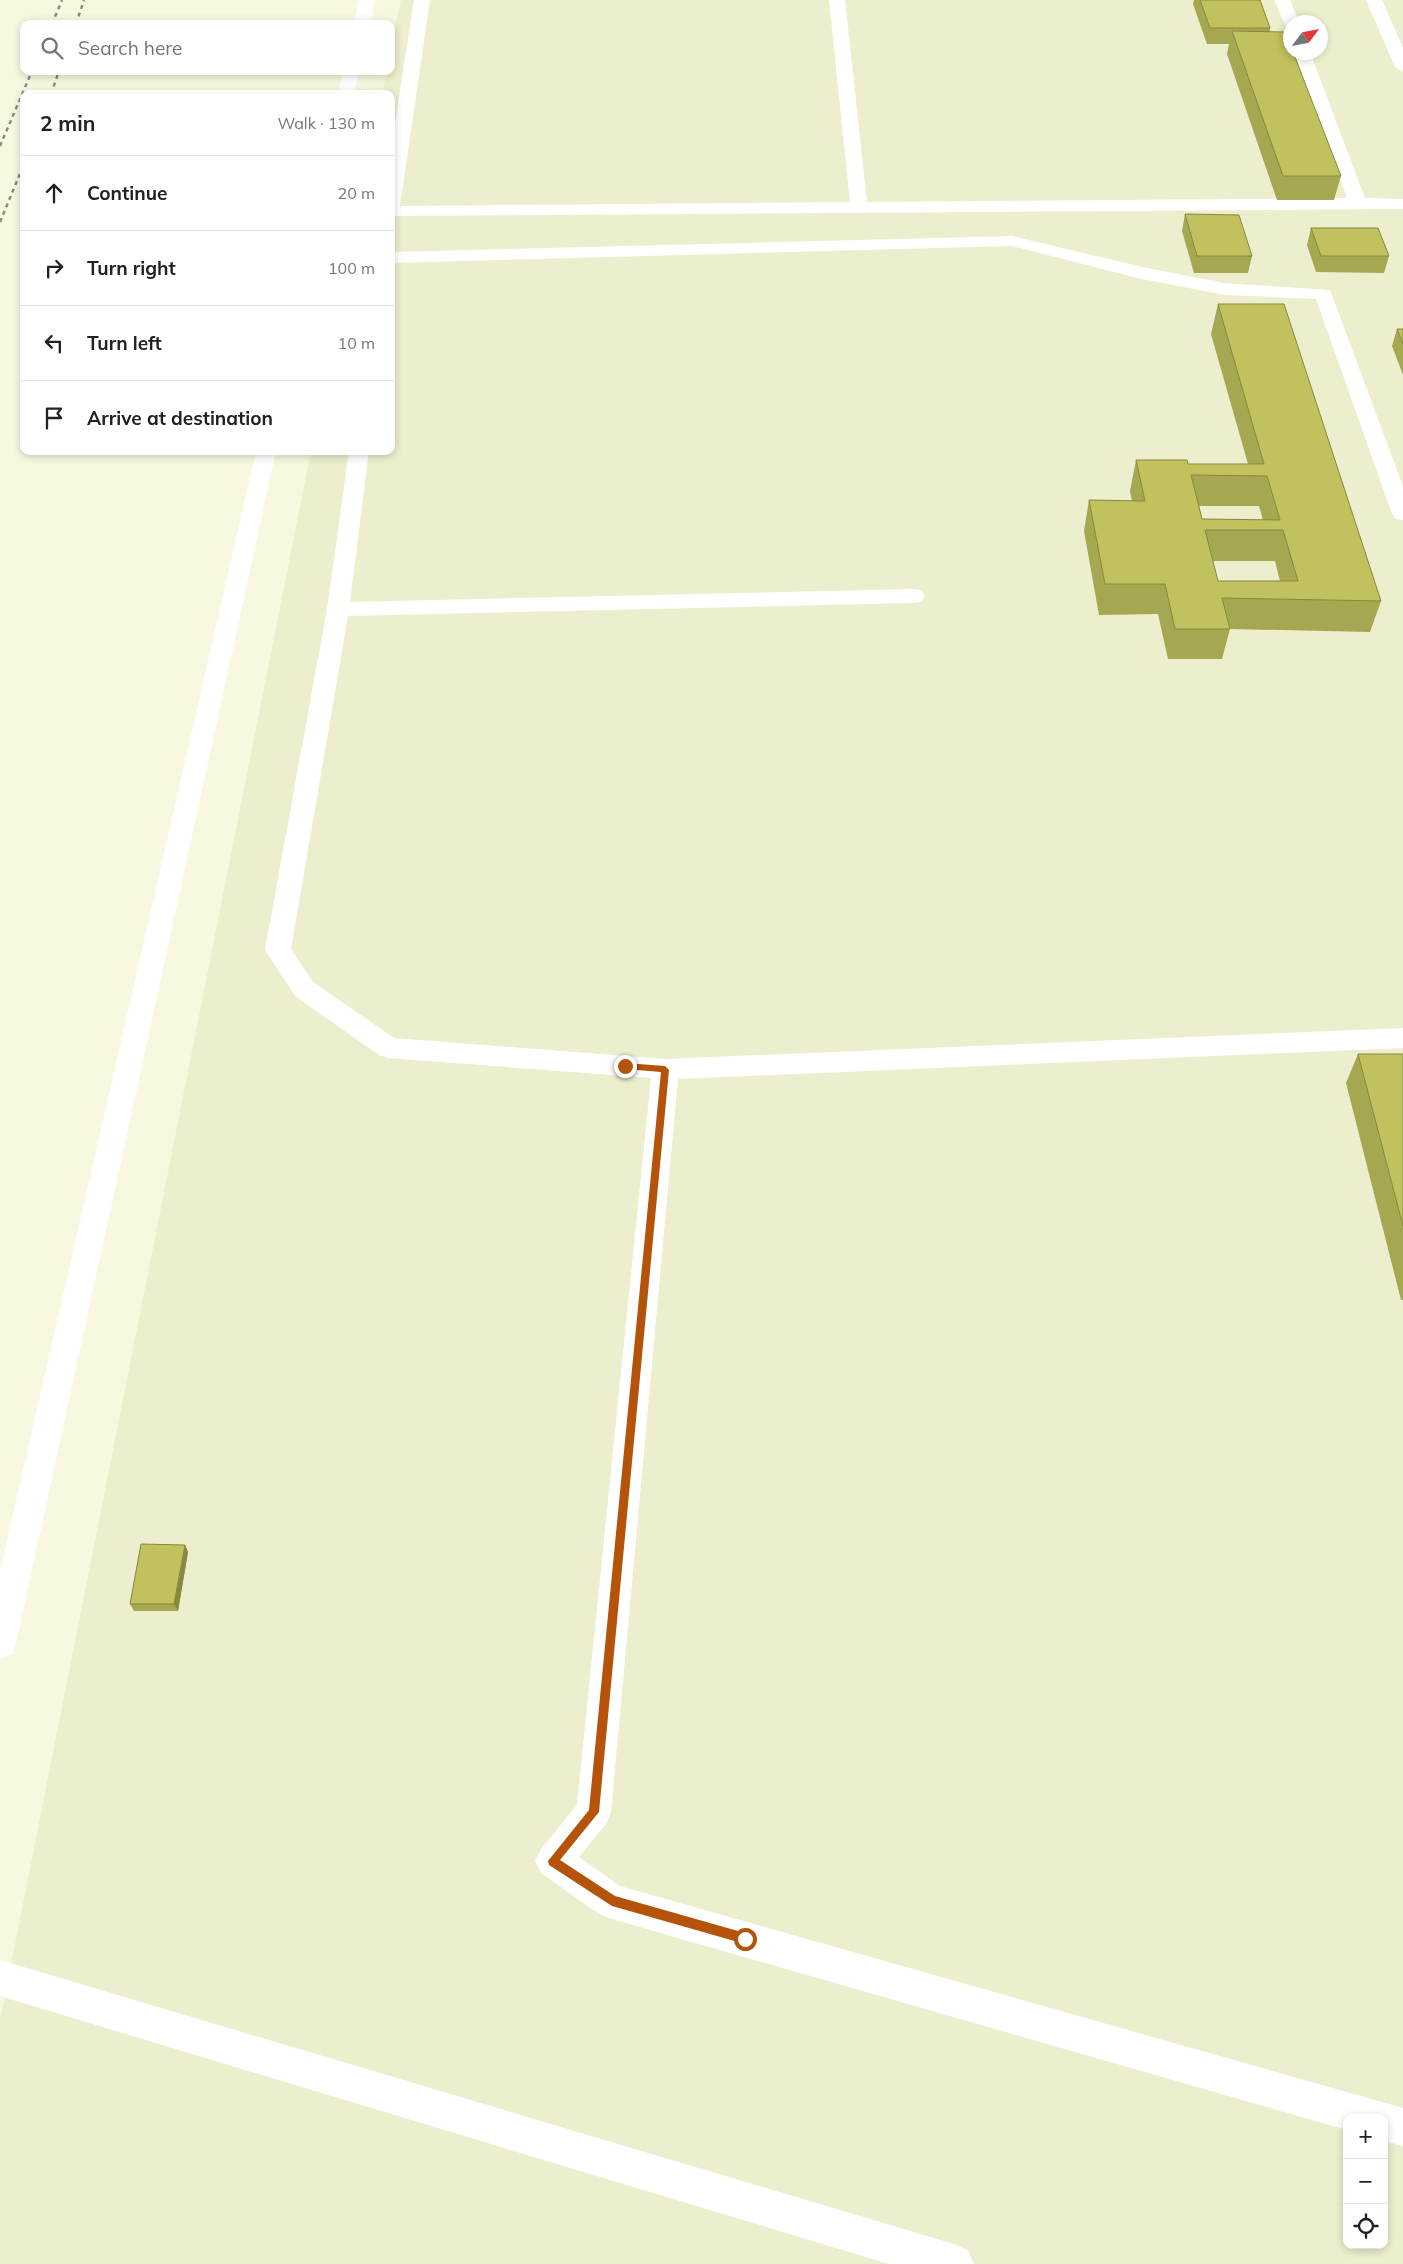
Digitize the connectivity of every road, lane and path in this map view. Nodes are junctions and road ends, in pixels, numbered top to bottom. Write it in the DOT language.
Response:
graph roads {
  1 [pos="367,0"];
  2 [pos="422,0"];
  3 [pos="837,0"];
  4 [pos="1282,0"];
  5 [pos="1374,0"];
  6 [pos="1287,15"];
  7 [pos="363,20"];
  8 [pos="1305,60"];
  9 [pos="1403,67"];
  10 [pos="350,75"];
  11 [pos="347,90"];
  12 [pos="395,183"];
  13 [pos="1358,203"];
  14 [pos="1403,204"];
  15 [pos="859,207"];
  16 [pos="395,210"];
  17 [pos="395,258"];
  18 [pos="265,455"];
  19 [pos="358,455"];
  20 [pos="1403,514"];
  21 [pos="914,596"];
  22 [pos="338,609"];
  23 [pos="1403,1038"];
  24 [pos="665,1070"];
  25 [pos="0,1643"];
  26 [pos="0,1978"];
  27 [pos="1357,2114"];
  28 [pos="1388,2123"];
  29 [pos="1403,2127"];
  30 [pos="954,2264"];
  1 -- 7 [label="street"];
  2 -- 12 [label="street"];
  3 -- 15 [label="street"];
  4 -- 6 [label="street"];
  5 -- 9 [label="street"];
  8 -- 13 [label="street"];
  10 -- 11 [label="street"];
  13 -- 14 [label="street"];
  13 -- 15 [label="street"];
  15 -- 16 [label="street"];
  17 -- 20 [label="street"];
  18 -- 25 [label="street"];
  19 -- 22 [label="street"];
  21 -- 22 [label="street"];
  22 -- 24 [label="street"];
  23 -- 24 [label="street"];
  24 -- 27 [label="street"];
  26 -- 30 [label="street"];
  28 -- 29 [label="street"];
}
